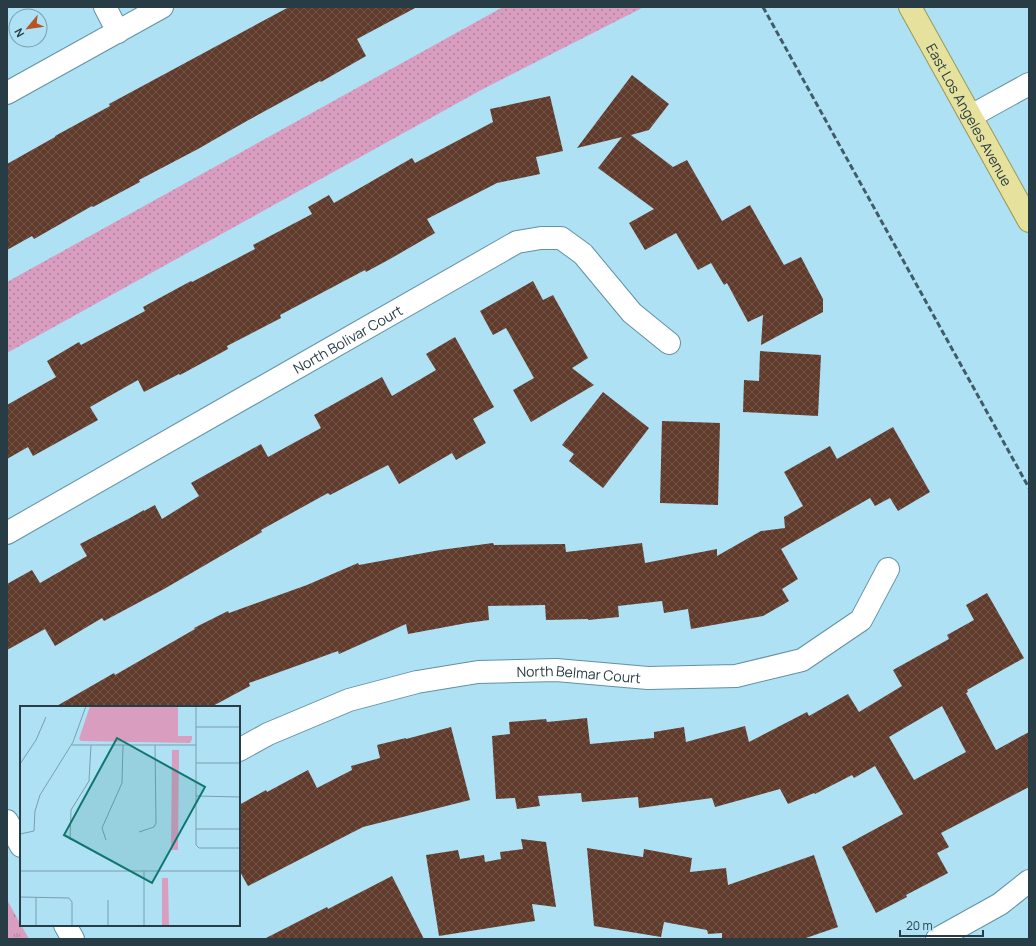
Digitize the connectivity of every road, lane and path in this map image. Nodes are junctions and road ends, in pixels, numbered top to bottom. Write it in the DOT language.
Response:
graph roads {
  1 [pos="105,7"];
  2 [pos="162,7"];
  3 [pos="910,7"];
  4 [pos="118,32"];
  5 [pos="1029,84"];
  6 [pos="7,93"];
  7 [pos="971,116"];
  8 [pos="1029,221"];
  9 [pos="669,343"];
  10 [pos="7,533"];
  11 [pos="888,569"];
  12 [pos="240,749"];
  13 [pos="7,821"];
  14 [pos="20,844"];
  15 [pos="1029,881"];
  16 [pos="66,926"];
  17 [pos="73,939"];
  18 [pos="937,939"];
  1 -- 4 [label="street"];
  2 -- 4 [label="street"];
  3 -- 7 [label="main road, East Los Angeles Avenue"];
  4 -- 6 [label="street"];
  5 -- 7 [label="street"];
  7 -- 8 [label="main road, East Los Angeles Avenue"];
  9 -- 10 [label="street, North Bolivar Court"];
  11 -- 12 [label="street, North Belmar Court"];
  13 -- 14 [label="street"];
  15 -- 18 [label="street"];
  16 -- 17 [label="street"];
}
